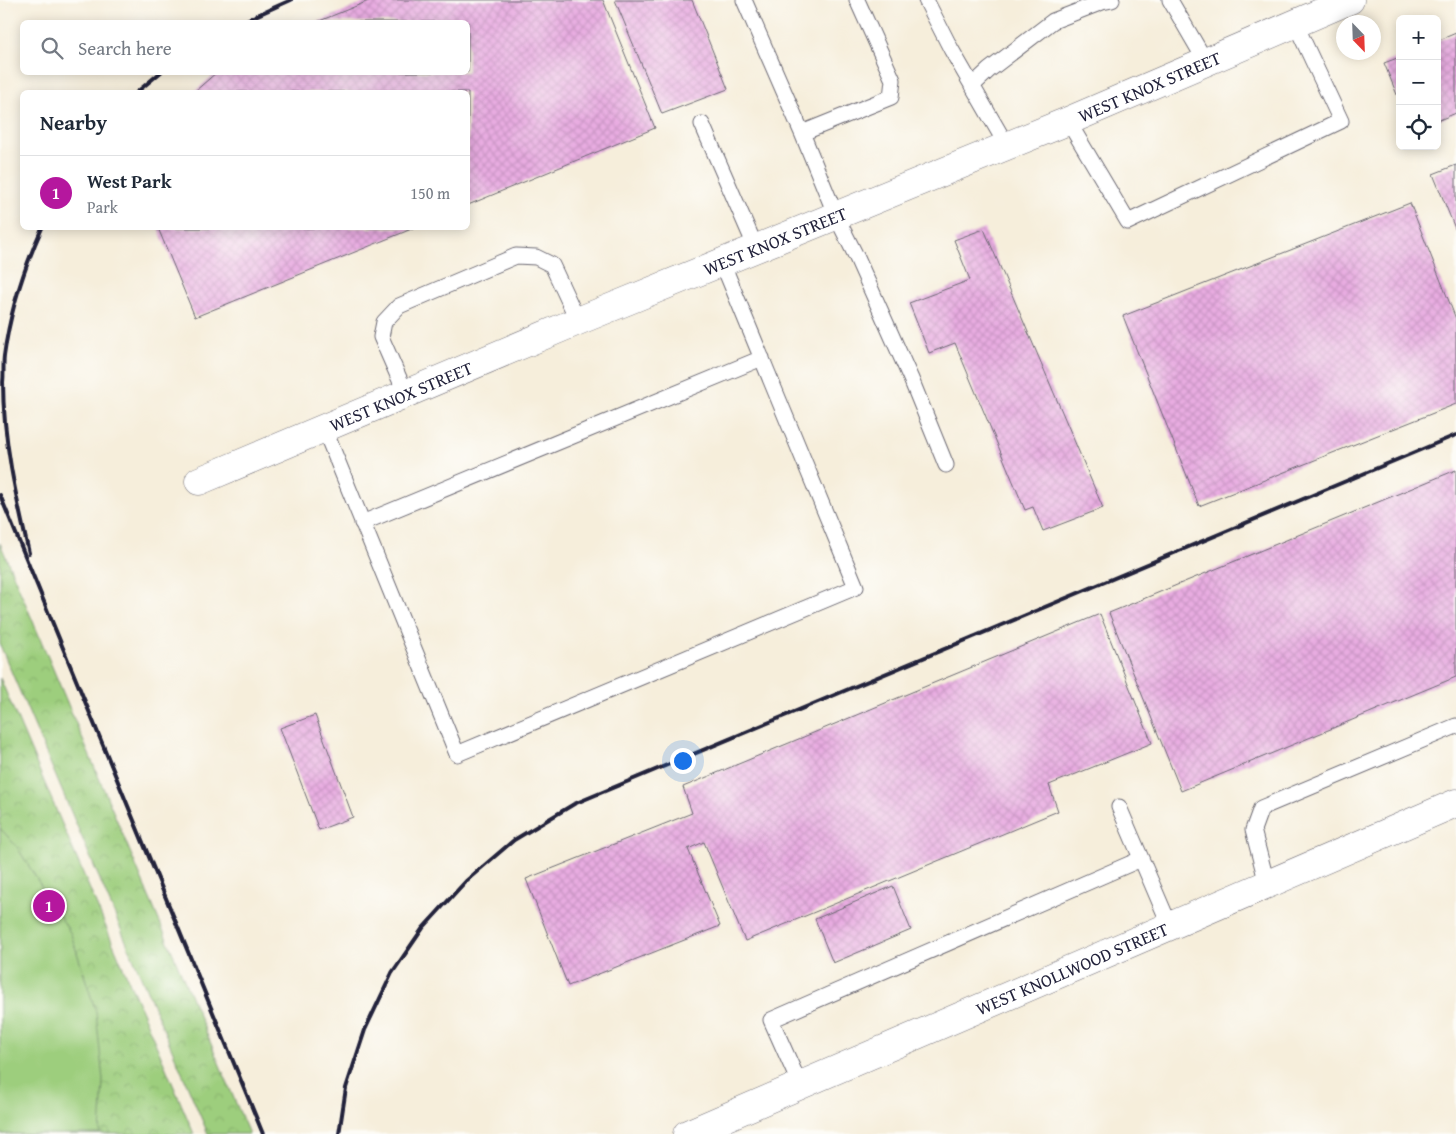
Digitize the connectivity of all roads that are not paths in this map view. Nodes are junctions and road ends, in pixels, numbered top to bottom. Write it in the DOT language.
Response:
graph roads {
  1 [pos="744,0"];
  2 [pos="857,0"];
  3 [pos="926,0"];
  4 [pos="1112,0"];
  5 [pos="1170,0"];
  6 [pos="1350,0"];
  7 [pos="1295,24"];
  8 [pos="1206,62"];
  9 [pos="972,86"];
  10 [pos="1068,121"];
  11 [pos="702,124"];
  12 [pos="802,133"];
  13 [pos="1007,146"];
  14 [pos="836,216"];
  15 [pos="756,248"];
  16 [pos="722,262"];
  17 [pos="578,321"];
  18 [pos="762,358"];
  19 [pos="406,394"];
  20 [pos="324,428"];
  21 [pos="946,465"];
  22 [pos="199,481"];
  23 [pos="362,523"];
  24 [pos="1456,726"];
  25 [pos="1119,807"];
  26 [pos="1454,808"];
  27 [pos="1141,858"];
  28 [pos="1267,884"];
  29 [pos="1170,926"];
  30 [pos="800,1085"];
  31 [pos="720,1127"];
  32 [pos="687,1134"];
  1 -- 12 [label="lane"];
  2 -- 12 [label="lane"];
  3 -- 9 [label="lane"];
  4 -- 9 [label="lane"];
  5 -- 8 [label="lane"];
  6 -- 7 [label="street, WEST KNOX STREET"];
  7 -- 8 [label="street, WEST KNOX STREET"];
  7 -- 10 [label="lane"];
  8 -- 10 [label="street, WEST KNOX STREET"];
  9 -- 13 [label="lane"];
  10 -- 13 [label="street, WEST KNOX STREET"];
  11 -- 15 [label="lane"];
  12 -- 14 [label="lane"];
  13 -- 14 [label="street, WEST KNOX STREET"];
  14 -- 15 [label="street, WEST KNOX STREET"];
  14 -- 21 [label="lane"];
  15 -- 16 [label="street, WEST KNOX STREET"];
  16 -- 17 [label="street, WEST KNOX STREET"];
  16 -- 18 [label="lane"];
  17 -- 19 [label="street, WEST KNOX STREET"];
  17 -- 19 [label="lane"];
  18 -- 23 [label="lane"];
  18 -- 23 [label="lane"];
  19 -- 20 [label="street, WEST KNOX STREET"];
  20 -- 22 [label="street, WEST KNOX STREET"];
  20 -- 23 [label="lane"];
  24 -- 28 [label="lane"];
  25 -- 27 [label="lane"];
  26 -- 28 [label="street, WEST KNOLLWOOD STREET"];
  27 -- 29 [label="lane"];
  27 -- 30 [label="lane"];
  28 -- 29 [label="street, WEST KNOLLWOOD STREET"];
  29 -- 30 [label="street, WEST KNOLLWOOD STREET"];
  30 -- 31 [label="street, WEST KNOLLWOOD STREET"];
  31 -- 32 [label="street, WEST KNOLLWOOD STREET"];
}
